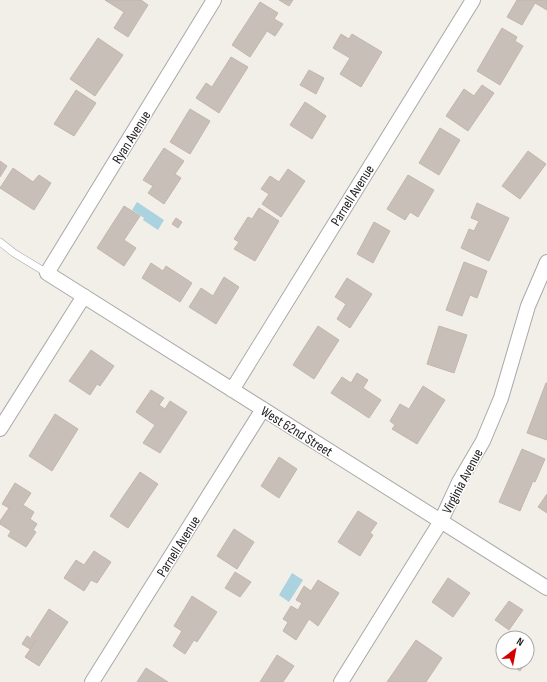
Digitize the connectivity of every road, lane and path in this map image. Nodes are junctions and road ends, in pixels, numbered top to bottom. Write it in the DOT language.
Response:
graph roads {
  1 [pos="214,0"];
  2 [pos="473,0"];
  3 [pos="0,242"];
  4 [pos="547,262"];
  5 [pos="47,273"];
  6 [pos="84,296"];
  7 [pos="232,390"];
  8 [pos="263,409"];
  9 [pos="0,428"];
  10 [pos="441,521"];
  11 [pos="547,588"];
  12 [pos="92,682"];
  13 [pos="341,682"];
  1 -- 5 [label="street, Ryan Avenue"];
  2 -- 7 [label="street, Parnell Avenue"];
  3 -- 5 [label="lane"];
  4 -- 10 [label="street, Virginia Avenue"];
  5 -- 6 [label="street, West 62nd Street"];
  6 -- 7 [label="street, West 62nd Street"];
  6 -- 9 [label="street"];
  7 -- 8 [label="street, West 62nd Street"];
  8 -- 10 [label="street, West 62nd Street"];
  8 -- 12 [label="street, Parnell Avenue"];
  10 -- 11 [label="street, West 62nd Street"];
  10 -- 13 [label="street, Virginia Avenue"];
}
